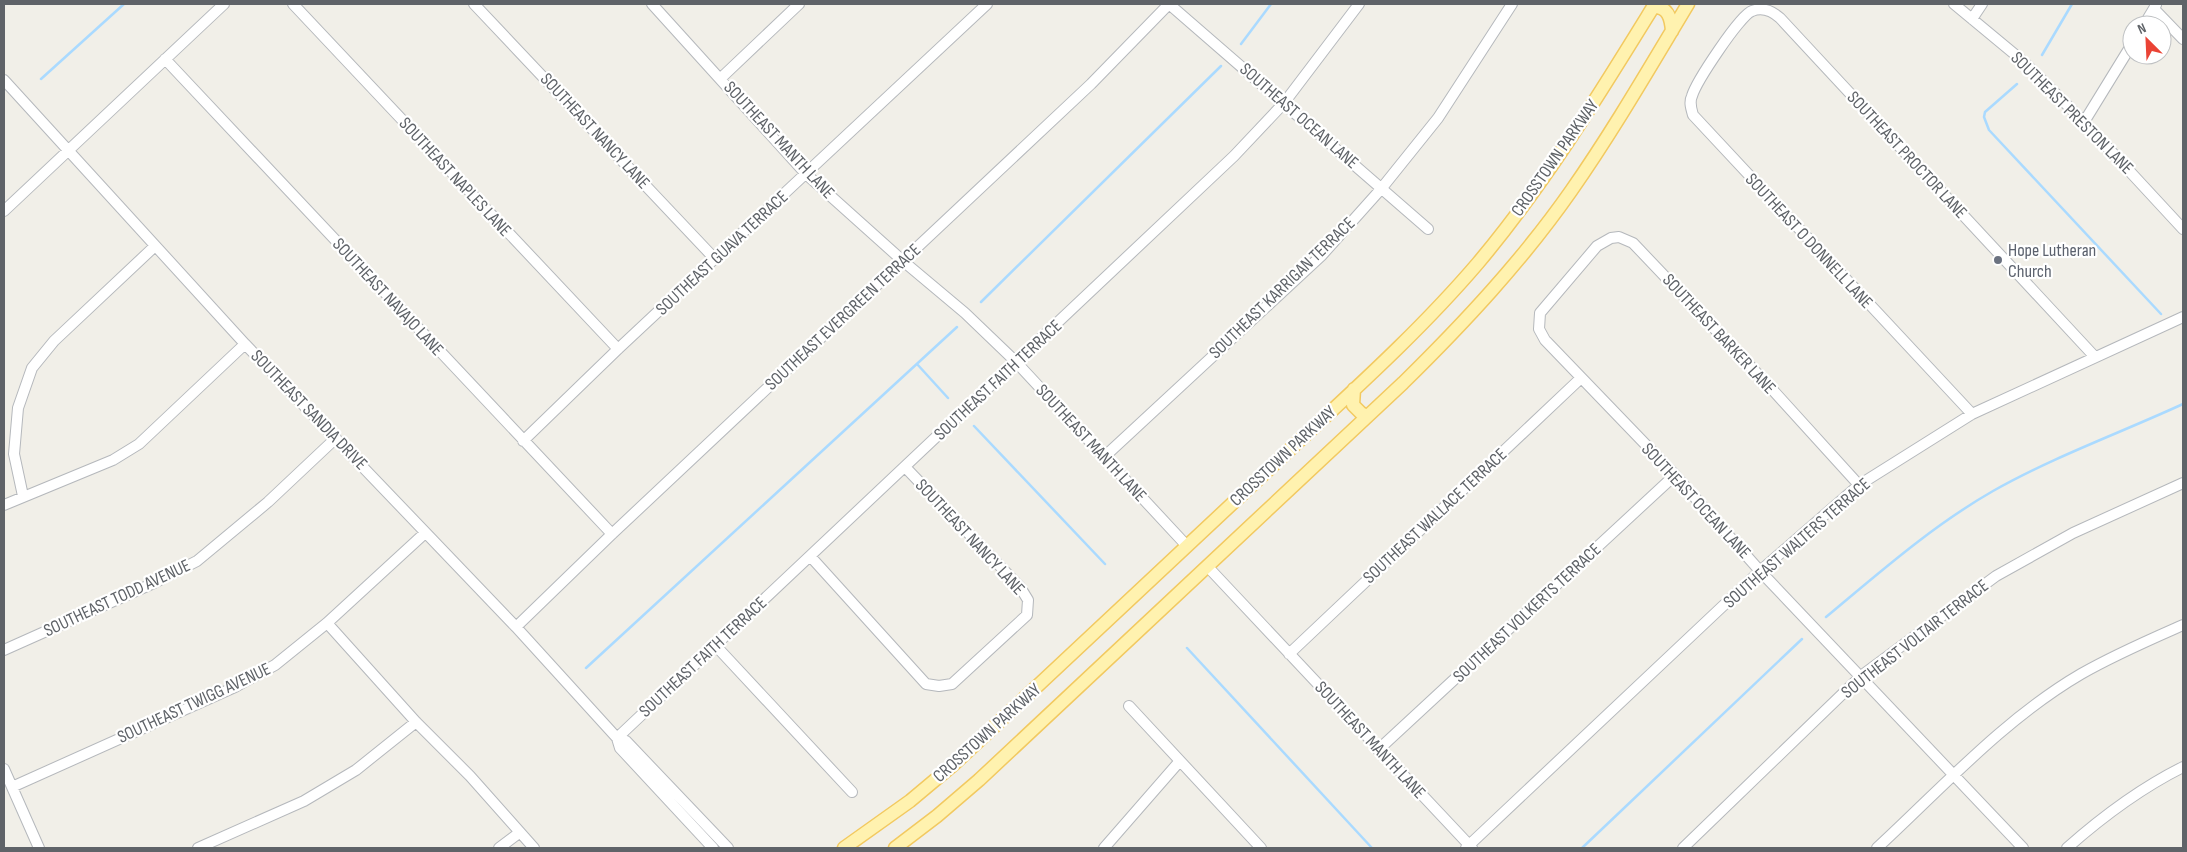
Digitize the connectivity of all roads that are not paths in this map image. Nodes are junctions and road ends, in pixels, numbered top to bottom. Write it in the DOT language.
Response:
graph roads {
  1 [pos="224,4"];
  2 [pos="293,4"];
  3 [pos="474,4"];
  4 [pos="652,4"];
  5 [pos="799,4"];
  6 [pos="987,4"];
  7 [pos="1169,4"];
  8 [pos="1359,4"];
  9 [pos="1512,4"];
  10 [pos="1688,4"];
  11 [pos="1954,4"];
  12 [pos="1982,4"];
  13 [pos="1654,5"];
  14 [pos="2155,6"];
  15 [pos="1972,19"];
  16 [pos="1672,31"];
  17 [pos="2183,40"];
  18 [pos="1716,56"];
  19 [pos="165,58"];
  20 [pos="2122,60"];
  21 [pos="721,78"];
  22 [pos="4,80"];
  23 [pos="1284,104"];
  24 [pos="2084,122"];
  25 [pos="66,150"];
  26 [pos="806,174"];
  27 [pos="1381,189"];
  28 [pos="4,211"];
  29 [pos="1428,229"];
  30 [pos="2183,229"];
  31 [pos="155,246"];
  32 [pos="715,259"];
  33 [pos="903,261"];
  34 [pos="1570,277"];
  35 [pos="2183,317"];
  36 [pos="245,344"];
  37 [pos="618,350"];
  38 [pos="2095,357"];
  39 [pos="1016,362"];
  40 [pos="1581,378"];
  41 [pos="1354,389"];
  42 [pos="1972,414"];
  43 [pos="1367,416"];
  44 [pos="336,438"];
  45 [pos="523,441"];
  46 [pos="1103,458"];
  47 [pos="905,467"];
  48 [pos="1675,475"];
  49 [pos="2183,483"];
  50 [pos="1859,485"];
  51 [pos="23,496"];
  52 [pos="4,505"];
  53 [pos="425,533"];
  54 [pos="612,534"];
  55 [pos="1187,546"];
  56 [pos="810,556"];
  57 [pos="1207,566"];
  58 [pos="1760,571"];
  59 [pos="327,623"];
  60 [pos="2183,625"];
  61 [pos="516,628"];
  62 [pos="715,645"];
  63 [pos="4,650"];
  64 [pos="1289,654"];
  65 [pos="1861,676"];
  66 [pos="1129,706"];
  67 [pos="416,722"];
  68 [pos="617,738"];
  69 [pos="1378,750"];
  70 [pos="1179,762"];
  71 [pos="2183,768"];
  72 [pos="4,769"];
  73 [pos="1954,776"];
  74 [pos="12,787"];
  75 [pos="852,792"];
  76 [pos="518,832"];
  77 [pos="1469,847"];
  78 [pos="39,848"];
  79 [pos="198,848"];
  80 [pos="499,848"];
  81 [pos="534,848"];
  82 [pos="713,848"];
  83 [pos="728,848"];
  84 [pos="844,848"];
  85 [pos="895,848"];
  86 [pos="1104,848"];
  87 [pos="1261,848"];
  88 [pos="1683,848"];
  89 [pos="1877,848"];
  90 [pos="2023,848"];
  91 [pos="2067,848"];
  1 -- 19 [label="street"];
  2 -- 37 [label="street, SOUTHEAST NAPLES LANE"];
  3 -- 32 [label="street, SOUTHEAST NANCY LANE"];
  4 -- 21 [label="street, SOUTHEAST MANTH LANE"];
  5 -- 21 [label="street"];
  6 -- 26 [label="street, SOUTHEAST GUAVA TERRACE"];
  7 -- 23 [label="street, SOUTHEAST OCEAN LANE"];
  7 -- 33 [label="street, SOUTHEAST EVERGREEN TERRACE"];
  8 -- 23 [label="street, SOUTHEAST FAITH TERRACE"];
  9 -- 27 [label="street, SOUTHEAST KARRIGAN TERRACE"];
  10 -- 16 [label="main road, CROSSTOWN PARKWAY"];
  11 -- 15 [label="street, SOUTHEAST PRESTON LANE"];
  12 -- 15 [label="street"];
  13 -- 16 [label="main road"];
  13 -- 41 [label="main road, CROSSTOWN PARKWAY"];
  14 -- 17 [label="street"];
  15 -- 24 [label="street, SOUTHEAST PRESTON LANE"];
  16 -- 43 [label="main road, CROSSTOWN PARKWAY"];
  18 -- 38 [label="street, SOUTHEAST PROCTOR LANE"];
  18 -- 42 [label="street, SOUTHEAST O DONNELL LANE"];
  19 -- 25 [label="street"];
  19 -- 45 [label="street, SOUTHEAST NAVAJO LANE"];
  20 -- 24 [label="street"];
  21 -- 26 [label="street, SOUTHEAST MANTH LANE"];
  22 -- 25 [label="street, SOUTHEAST SANDIA DRIVE"];
  23 -- 27 [label="street, SOUTHEAST OCEAN LANE"];
  23 -- 39 [label="street, SOUTHEAST FAITH TERRACE"];
  24 -- 30 [label="street, SOUTHEAST PRESTON LANE"];
  25 -- 28 [label="street"];
  25 -- 31 [label="street, SOUTHEAST SANDIA DRIVE"];
  26 -- 32 [label="street, SOUTHEAST GUAVA TERRACE"];
  26 -- 33 [label="street, SOUTHEAST MANTH LANE"];
  27 -- 29 [label="street, SOUTHEAST OCEAN LANE"];
  27 -- 46 [label="street, SOUTHEAST KARRIGAN TERRACE"];
  31 -- 36 [label="street, SOUTHEAST SANDIA DRIVE"];
  31 -- 51 [label="street"];
  32 -- 37 [label="street, SOUTHEAST GUAVA TERRACE"];
  33 -- 39 [label="street, SOUTHEAST MANTH LANE"];
  33 -- 54 [label="street, SOUTHEAST EVERGREEN TERRACE"];
  34 -- 40 [label="street, SOUTHEAST OCEAN LANE"];
  34 -- 50 [label="street, SOUTHEAST BARKER LANE"];
  35 -- 38 [label="street, SOUTHEAST WALTERS TERRACE"];
  36 -- 44 [label="street, SOUTHEAST SANDIA DRIVE"];
  36 -- 51 [label="street"];
  37 -- 45 [label="street, SOUTHEAST GUAVA TERRACE"];
  38 -- 42 [label="street, SOUTHEAST WALTERS TERRACE"];
  39 -- 46 [label="street, SOUTHEAST MANTH LANE"];
  39 -- 47 [label="street, SOUTHEAST FAITH TERRACE"];
  40 -- 48 [label="street, SOUTHEAST OCEAN LANE"];
  40 -- 64 [label="street, SOUTHEAST WALLACE TERRACE"];
  41 -- 43 [label="main road"];
  41 -- 55 [label="main road, CROSSTOWN PARKWAY"];
  42 -- 50 [label="street, SOUTHEAST WALTERS TERRACE"];
  43 -- 57 [label="main road, CROSSTOWN PARKWAY"];
  44 -- 53 [label="street, SOUTHEAST SANDIA DRIVE"];
  44 -- 63 [label="street, SOUTHEAST TODD AVENUE"];
  45 -- 54 [label="street, SOUTHEAST NAVAJO LANE"];
  46 -- 55 [label="street, SOUTHEAST MANTH LANE"];
  47 -- 56 [label="street, SOUTHEAST FAITH TERRACE"];
  47 -- 56 [label="street, SOUTHEAST NANCY LANE"];
  48 -- 58 [label="street, SOUTHEAST OCEAN LANE"];
  48 -- 69 [label="street, SOUTHEAST VOLKERTS TERRACE"];
  49 -- 65 [label="street, SOUTHEAST VOLTAIR TERRACE"];
  50 -- 58 [label="street, SOUTHEAST WALTERS TERRACE"];
  51 -- 52 [label="street"];
  53 -- 59 [label="street, SOUTHEAST TWIGG AVENUE"];
  53 -- 61 [label="street, SOUTHEAST SANDIA DRIVE"];
  54 -- 61 [label="street, SOUTHEAST EVERGREEN TERRACE"];
  55 -- 84 [label="main road, CROSSTOWN PARKWAY"];
  56 -- 62 [label="street, SOUTHEAST FAITH TERRACE"];
  57 -- 64 [label="street, SOUTHEAST MANTH LANE"];
  57 -- 85 [label="main road, CROSSTOWN PARKWAY"];
  58 -- 65 [label="street, SOUTHEAST OCEAN LANE"];
  58 -- 77 [label="street, SOUTHEAST WALTERS TERRACE"];
  59 -- 67 [label="street"];
  59 -- 74 [label="street, SOUTHEAST TWIGG AVENUE"];
  60 -- 73 [label="street"];
  61 -- 68 [label="street, SOUTHEAST SANDIA DRIVE"];
  62 -- 68 [label="street, SOUTHEAST FAITH TERRACE"];
  62 -- 75 [label="street"];
  64 -- 69 [label="street, SOUTHEAST MANTH LANE"];
  65 -- 73 [label="street, SOUTHEAST OCEAN LANE"];
  65 -- 88 [label="street, SOUTHEAST VOLTAIR TERRACE"];
  66 -- 70 [label="street"];
  67 -- 76 [label="street"];
  67 -- 79 [label="street"];
  68 -- 82 [label="street, SOUTHEAST SANDIA DRIVE"];
  68 -- 83 [label="street, SOUTHEAST SANDIA DRIVE"];
  69 -- 77 [label="street, SOUTHEAST MANTH LANE"];
  70 -- 86 [label="street"];
  70 -- 87 [label="street"];
  71 -- 91 [label="street"];
  72 -- 74 [label="street"];
  73 -- 89 [label="street"];
  73 -- 90 [label="street, SOUTHEAST OCEAN LANE"];
  74 -- 78 [label="street"];
  76 -- 80 [label="street"];
  76 -- 81 [label="street"];
}
